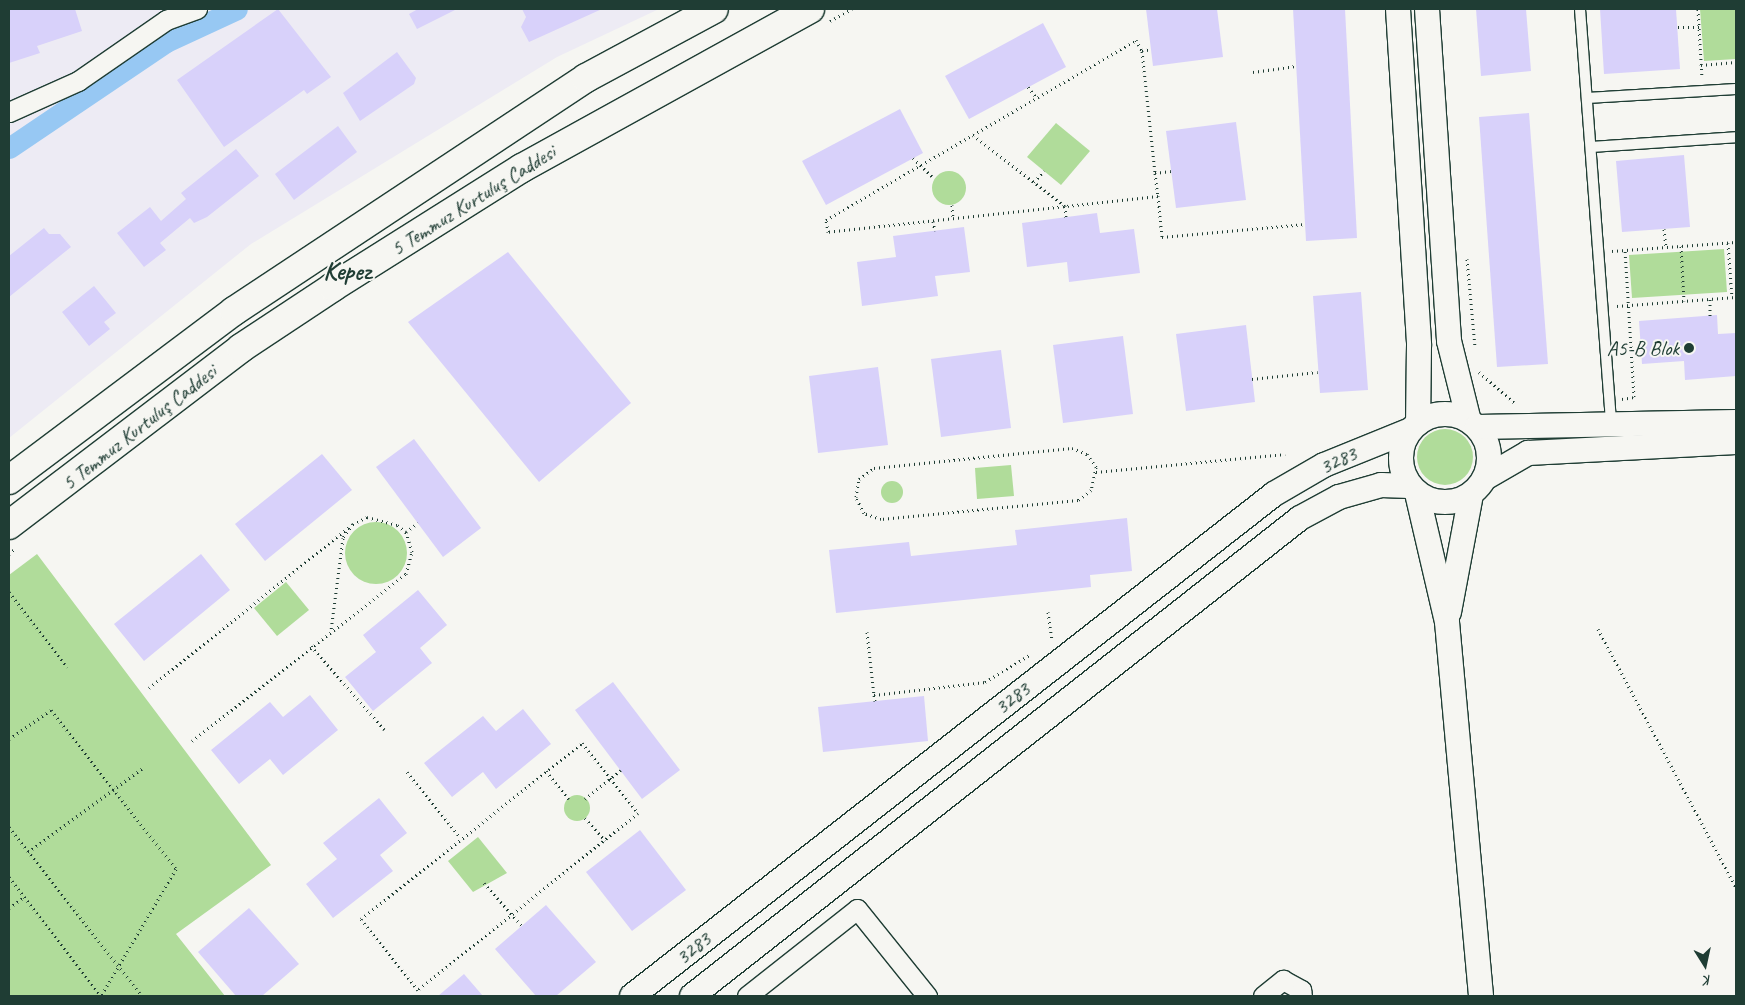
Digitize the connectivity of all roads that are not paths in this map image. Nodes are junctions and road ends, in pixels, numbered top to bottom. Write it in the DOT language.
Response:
graph roads {
  1 [pos="197,9"];
  2 [pos="714,9"];
  3 [pos="1398,9"];
  4 [pos="1427,9"];
  5 [pos="1580,9"];
  6 [pos="163,14"];
  7 [pos="819,16"];
  8 [pos="1736,89"];
  9 [pos="1587,98"];
  10 [pos="9,112"];
  11 [pos="1736,138"];
  12 [pos="1591,147"];
  13 [pos="1611,420"];
  14 [pos="1736,422"];
  15 [pos="1473,424"];
  16 [pos="1414,427"];
  17 [pos="1736,442"];
  18 [pos="9,480"];
  19 [pos="1478,486"];
  20 [pos="1414,489"];
  21 [pos="15,534"];
  22 [pos="1447,622"];
  23 [pos="632,996"];
  24 [pos="692,996"];
  25 [pos="747,996"];
  26 [pos="927,996"];
  27 [pos="1263,996"];
  28 [pos="1302,996"];
  29 [pos="1481,996"];
  1 -- 6 [label="street"];
  2 -- 18 [label="main road, 5 Temmuz Kurtuluş Caddesi"];
  3 -- 16 [label="street"];
  4 -- 15 [label="street"];
  5 -- 9 [label="lane"];
  6 -- 10 [label="street"];
  7 -- 21 [label="main road, 5 Temmuz Kurtuluş Caddesi"];
  8 -- 9 [label="lane"];
  9 -- 12 [label="lane"];
  11 -- 12 [label="lane"];
  12 -- 13 [label="lane"];
  13 -- 14 [label="street"];
  13 -- 15 [label="street"];
  15 -- 16 [label="street"];
  15 -- 19 [label="street"];
  16 -- 20 [label="street"];
  16 -- 23 [label="street, 3283"];
  17 -- 19 [label="street"];
  19 -- 20 [label="street"];
  19 -- 22 [label="street"];
  20 -- 22 [label="street"];
  20 -- 24 [label="street, 3283"];
  22 -- 29 [label="street"];
  25 -- 26 [label="street"];
  27 -- 28 [label="street"];
}
